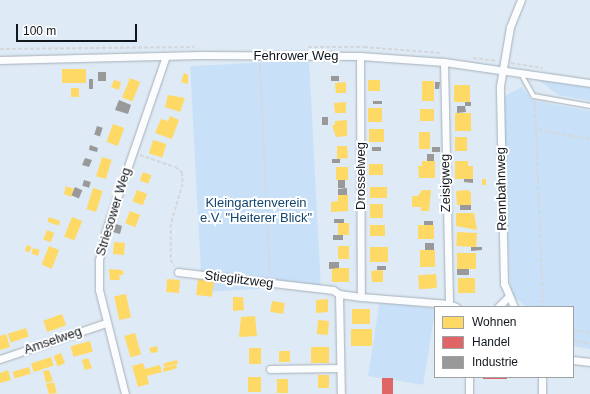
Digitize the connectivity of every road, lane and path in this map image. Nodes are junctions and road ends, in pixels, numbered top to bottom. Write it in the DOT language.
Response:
graph roads {
  1 [pos="521,0"];
  2 [pos="166,56"];
  3 [pos="260,56"];
  4 [pos="360,56"];
  5 [pos="0,60"];
  6 [pos="444,62"];
  7 [pos="503,70"];
  8 [pos="520,72"];
  9 [pos="590,83"];
  10 [pos="534,96"];
  11 [pos="590,106"];
  12 [pos="538,130"];
  13 [pos="590,139"];
  14 [pos="133,152"];
  15 [pos="178,272"];
  16 [pos="270,285"];
  17 [pos="339,294"];
  18 [pos="361,297"];
  19 [pos="508,298"];
  20 [pos="449,304"];
  21 [pos="454,306"];
  22 [pos="499,306"];
  23 [pos="513,306"];
  24 [pos="540,306"];
  25 [pos="106,323"];
  26 [pos="574,330"];
  27 [pos="590,333"];
  28 [pos="574,340"];
  29 [pos="590,344"];
  30 [pos="0,359"];
  31 [pos="574,360"];
  32 [pos="590,362"];
  33 [pos="270,368"];
  34 [pos="340,368"];
  35 [pos="469,378"];
  36 [pos="542,378"];
  37 [pos="125,394"];
  38 [pos="341,394"];
  39 [pos="469,394"];
  40 [pos="542,394"];
  1 -- 7 [label="street, Rennbahnweg"];
  2 -- 3 [label="street, Fehrower Weg"];
  2 -- 5 [label="street, Fehrower Weg"];
  2 -- 14 [label="street, Striesower Weg"];
  3 -- 4 [label="street, Fehrower Weg"];
  3 -- 16 [label="path"];
  4 -- 6 [label="street, Fehrower Weg"];
  4 -- 18 [label="street, Drosselweg"];
  6 -- 7 [label="street, Fehrower Weg"];
  6 -- 20 [label="street, Zeisigweg"];
  7 -- 8 [label="street, Fehrower Weg"];
  7 -- 19 [label="street, Rennbahnweg"];
  8 -- 9 [label="street, Fehrower Weg"];
  8 -- 10 [label="lane"];
  10 -- 11 [label="lane"];
  10 -- 12 [label="path"];
  12 -- 13 [label="path"];
  12 -- 24 [label="path"];
  14 -- 15 [label="path"];
  14 -- 25 [label="street, Striesower Weg"];
  15 -- 16 [label="street, Stieglitzweg"];
  16 -- 17 [label="street, Stieglitzweg"];
  17 -- 18 [label="street, Stieglitzweg"];
  17 -- 34 [label="street"];
  18 -- 20 [label="street, Stieglitzweg"];
  19 -- 22 [label="street"];
  19 -- 23 [label="street, Rennbahnweg"];
  20 -- 21 [label="street, Stieglitzweg"];
  25 -- 30 [label="street, Amselweg"];
  25 -- 37 [label="street, Striesower Weg"];
  26 -- 27 [label="path"];
  28 -- 29 [label="path"];
  31 -- 32 [label="street"];
  33 -- 34 [label="street"];
  34 -- 38 [label="street"];
  35 -- 39 [label="street"];
  36 -- 40 [label="street"];
}
